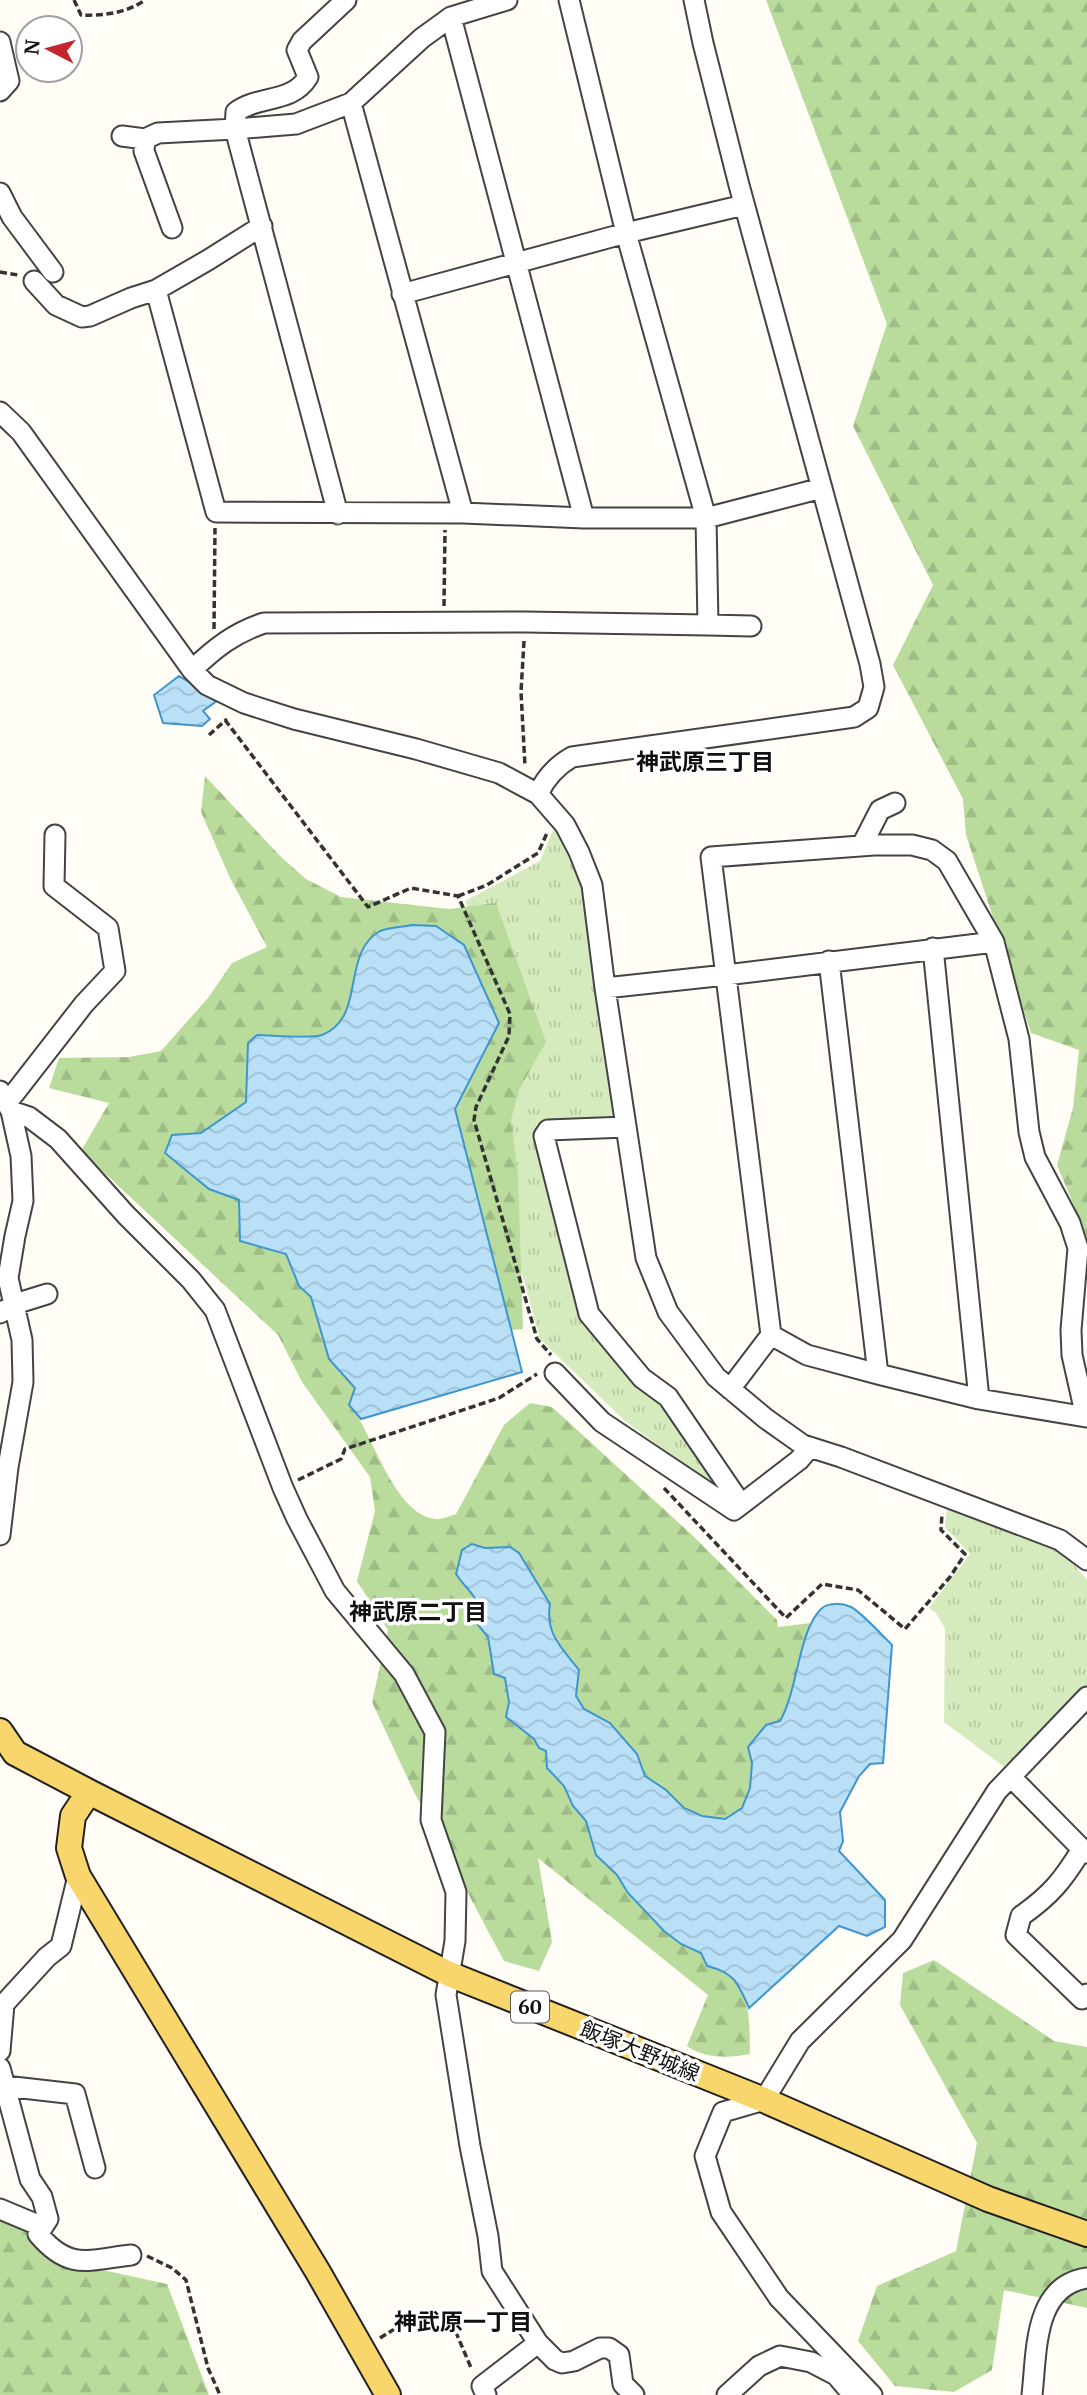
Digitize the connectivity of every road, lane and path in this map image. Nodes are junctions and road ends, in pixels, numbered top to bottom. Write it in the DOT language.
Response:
graph roads {
  1 [pos="74,0"];
  2 [pos="145,0"];
  3 [pos="346,0"];
  4 [pos="569,0"];
  5 [pos="694,0"];
  6 [pos="500,1"];
  7 [pos="451,17"];
  8 [pos="0,42"];
  9 [pos="0,91"];
  10 [pos="351,103"];
  11 [pos="235,129"];
  12 [pos="122,136"];
  13 [pos="145,139"];
  14 [pos="0,193"];
  15 [pos="744,205"];
  16 [pos="262,226"];
  17 [pos="172,228"];
  18 [pos="626,233"];
  19 [pos="516,264"];
  20 [pos="53,272"];
  21 [pos="34,281"];
  22 [pos="156,290"];
  23 [pos="402,294"];
  24 [pos="0,412"];
  25 [pos="822,488"];
  26 [pos="216,512"];
  27 [pos="454,513"];
  28 [pos="338,514"];
  29 [pos="584,518"];
  30 [pos="706,518"];
  31 [pos="444,622"];
  32 [pos="525,622"];
  33 [pos="708,625"];
  34 [pos="751,626"];
  35 [pos="219,647"];
  36 [pos="192,670"];
  37 [pos="244,703"];
  38 [pos="225,720"];
  39 [pos="209,735"];
  40 [pos="531,790"];
  41 [pos="895,803"];
  42 [pos="556,816"];
  43 [pos="55,835"];
  44 [pos="862,845"];
  45 [pos="458,896"];
  46 [pos="994,942"];
  47 [pos="933,948"];
  48 [pos="829,961"];
  49 [pos="726,975"];
  50 [pos="605,988"];
  51 [pos="6,1102"];
  52 [pos="626,1127"];
  53 [pos="47,1294"];
  54 [pos="8,1308"];
  55 [pos="772,1335"];
  56 [pos="554,1365"];
  57 [pos="878,1374"];
  58 [pos="730,1389"];
  59 [pos="979,1399"];
  60 [pos="810,1447"];
  61 [pos="657,1481"];
  62 [pos="283,1488"];
  63 [pos="947,1497"];
  64 [pos="741,1504"];
  65 [pos="0,1535"];
  66 [pos="1087,1560"];
  67 [pos="1087,1697"];
  68 [pos="0,1731"];
  69 [pos="1011,1777"];
  70 [pos="89,1793"];
  71 [pos="1085,1851"];
  72 [pos="78,1876"];
  73 [pos="449,1974"];
  74 [pos="1087,1994"];
  75 [pos="2,2007"];
  76 [pos="0,2051"];
  77 [pos="2,2077"];
  78 [pos="764,2100"];
  79 [pos="95,2168"];
  80 [pos="0,2209"];
  81 [pos="43,2227"];
  82 [pos="1087,2234"];
  83 [pos="131,2255"];
  84 [pos="1087,2278"];
  85 [pos="538,2343"];
  86 [pos="362,2350"];
  87 [pos="484,2391"];
  88 [pos="866,2394"];
  89 [pos="220,2395"];
  90 [pos="388,2395"];
  91 [pos="634,2395"];
  92 [pos="727,2395"];
  93 [pos="1032,2395"];
  1 -- 2 [label="path"];
  3 -- 11 [label="street"];
  4 -- 18 [label="street"];
  5 -- 15 [label="street"];
  6 -- 7 [label="street"];
  7 -- 10 [label="street"];
  7 -- 19 [label="street"];
  8 -- 9 [label="street"];
  10 -- 11 [label="street"];
  10 -- 23 [label="street"];
  11 -- 13 [label="street"];
  11 -- 16 [label="street"];
  12 -- 13 [label="street"];
  13 -- 17 [label="street"];
  14 -- 20 [label="street"];
  15 -- 18 [label="street"];
  15 -- 25 [label="street"];
  16 -- 22 [label="street"];
  16 -- 28 [label="street"];
  18 -- 19 [label="street"];
  18 -- 30 [label="street"];
  19 -- 23 [label="street"];
  19 -- 29 [label="street"];
  21 -- 22 [label="street"];
  22 -- 26 [label="street"];
  23 -- 27 [label="street"];
  24 -- 36 [label="street"];
  25 -- 30 [label="street"];
  25 -- 40 [label="street"];
  26 -- 28 [label="street"];
  26 -- 35 [label="path"];
  27 -- 28 [label="street"];
  27 -- 29 [label="street"];
  27 -- 31 [label="path"];
  29 -- 30 [label="street"];
  30 -- 33 [label="street"];
  31 -- 32 [label="street"];
  31 -- 35 [label="street"];
  32 -- 33 [label="street"];
  32 -- 40 [label="path"];
  33 -- 34 [label="street"];
  35 -- 36 [label="street"];
  36 -- 37 [label="street"];
  37 -- 38 [label="path"];
  37 -- 40 [label="street"];
  38 -- 39 [label="path"];
  38 -- 45 [label="path"];
  40 -- 42 [label="street"];
  41 -- 44 [label="street"];
  42 -- 45 [label="path"];
  42 -- 50 [label="street"];
  43 -- 51 [label="street"];
  44 -- 46 [label="street"];
  44 -- 49 [label="street"];
  45 -- 56 [label="path"];
  46 -- 47 [label="street"];
  46 -- 59 [label="street"];
  47 -- 48 [label="street"];
  47 -- 59 [label="street"];
  48 -- 49 [label="street"];
  48 -- 57 [label="street"];
  49 -- 50 [label="street"];
  49 -- 55 [label="street"];
  50 -- 52 [label="street"];
  51 -- 54 [label="street"];
  51 -- 62 [label="street"];
  52 -- 58 [label="street"];
  52 -- 64 [label="street"];
  53 -- 54 [label="street"];
  54 -- 65 [label="street"];
  55 -- 57 [label="street"];
  55 -- 58 [label="street"];
  56 -- 62 [label="path"];
  56 -- 64 [label="street"];
  57 -- 59 [label="street"];
  58 -- 60 [label="street"];
  60 -- 63 [label="street"];
  60 -- 64 [label="street"];
  61 -- 63 [label="path"];
  62 -- 73 [label="street"];
  63 -- 66 [label="street"];
  67 -- 69 [label="street"];
  68 -- 70 [label="main road, 飯塚大野城線 / 60"];
  69 -- 71 [label="street"];
  69 -- 78 [label="street"];
  70 -- 72 [label="main road"];
  70 -- 73 [label="main road, 飯塚大野城線 / 60"];
  71 -- 74 [label="street"];
  72 -- 75 [label="street"];
  72 -- 86 [label="main road"];
  73 -- 78 [label="main road, 飯塚大野城線 / 60"];
  73 -- 85 [label="street"];
  75 -- 76 [label="street"];
  77 -- 79 [label="street"];
  77 -- 81 [label="street"];
  78 -- 82 [label="main road, 飯塚大野城線 / 60"];
  78 -- 88 [label="street"];
  80 -- 81 [label="street"];
  81 -- 83 [label="street"];
  83 -- 89 [label="path"];
  84 -- 93 [label="street"];
  85 -- 87 [label="street"];
  85 -- 91 [label="street"];
  86 -- 87 [label="path"];
  86 -- 90 [label="main road"];
  88 -- 92 [label="street"];
}
